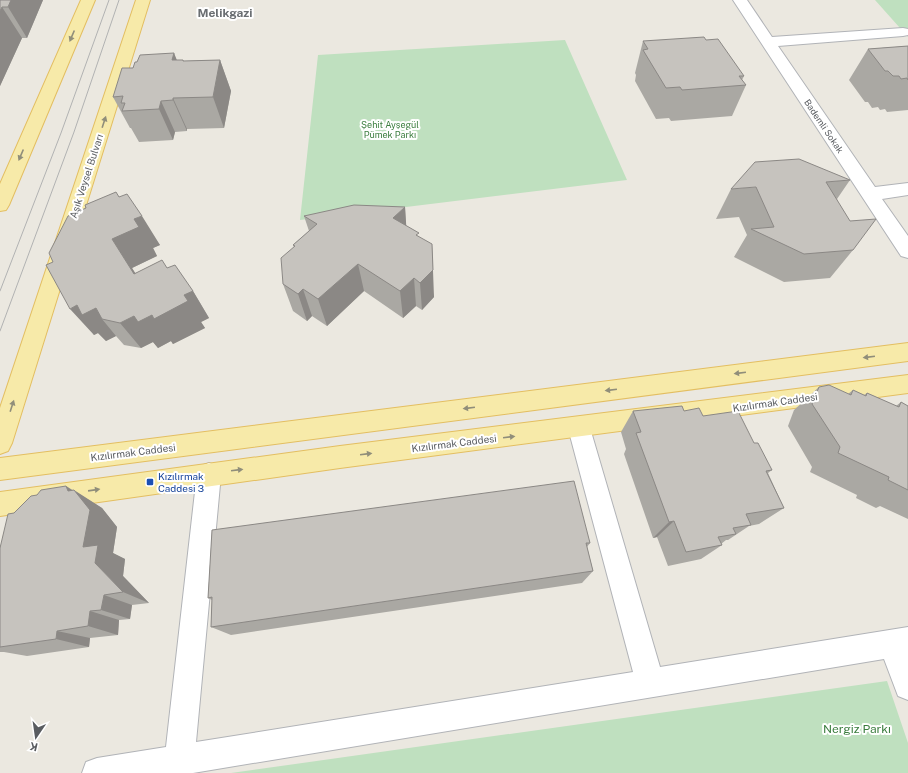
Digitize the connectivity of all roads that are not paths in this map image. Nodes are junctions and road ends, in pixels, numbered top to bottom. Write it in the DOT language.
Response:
graph roads {
  1 [pos="88,0"];
  2 [pos="143,0"];
  3 [pos="740,0"];
  4 [pos="903,32"];
  5 [pos="768,42"];
  6 [pos="908,189"];
  7 [pos="869,194"];
  8 [pos="0,205"];
  9 [pos="908,251"];
  10 [pos="908,352"];
  11 [pos="908,384"];
  12 [pos="579,428"];
  13 [pos="0,443"];
  14 [pos="0,469"];
  15 [pos="210,474"];
  16 [pos="0,504"];
  17 [pos="900,642"];
  18 [pos="650,683"];
  19 [pos="908,686"];
  20 [pos="179,766"];
  21 [pos="97,773"];
  1 -- 8 [label="main road, one-way"];
  13 -- 2 [label="main road, Aşık Veysel Bulvarı, one-way"];
  3 -- 5 [label="street, Bademli Sokak"];
  4 -- 5 [label="street"];
  5 -- 7 [label="street, Bademli Sokak"];
  6 -- 7 [label="street"];
  7 -- 9 [label="street, Bademli Sokak"];
  10 -- 14 [label="main road, Kızılırmak Caddesi, one-way"];
  11 -- 12 [label="main road, Kızılırmak Caddesi"];
  15 -- 12 [label="main road, Kızılırmak Caddesi, one-way"];
  12 -- 18 [label="street"];
  16 -- 15 [label="main road, Kızılırmak Caddesi, one-way"];
  15 -- 20 [label="street"];
  17 -- 18 [label="street"];
  17 -- 19 [label="street"];
  18 -- 20 [label="street"];
  20 -- 21 [label="street"];
}
